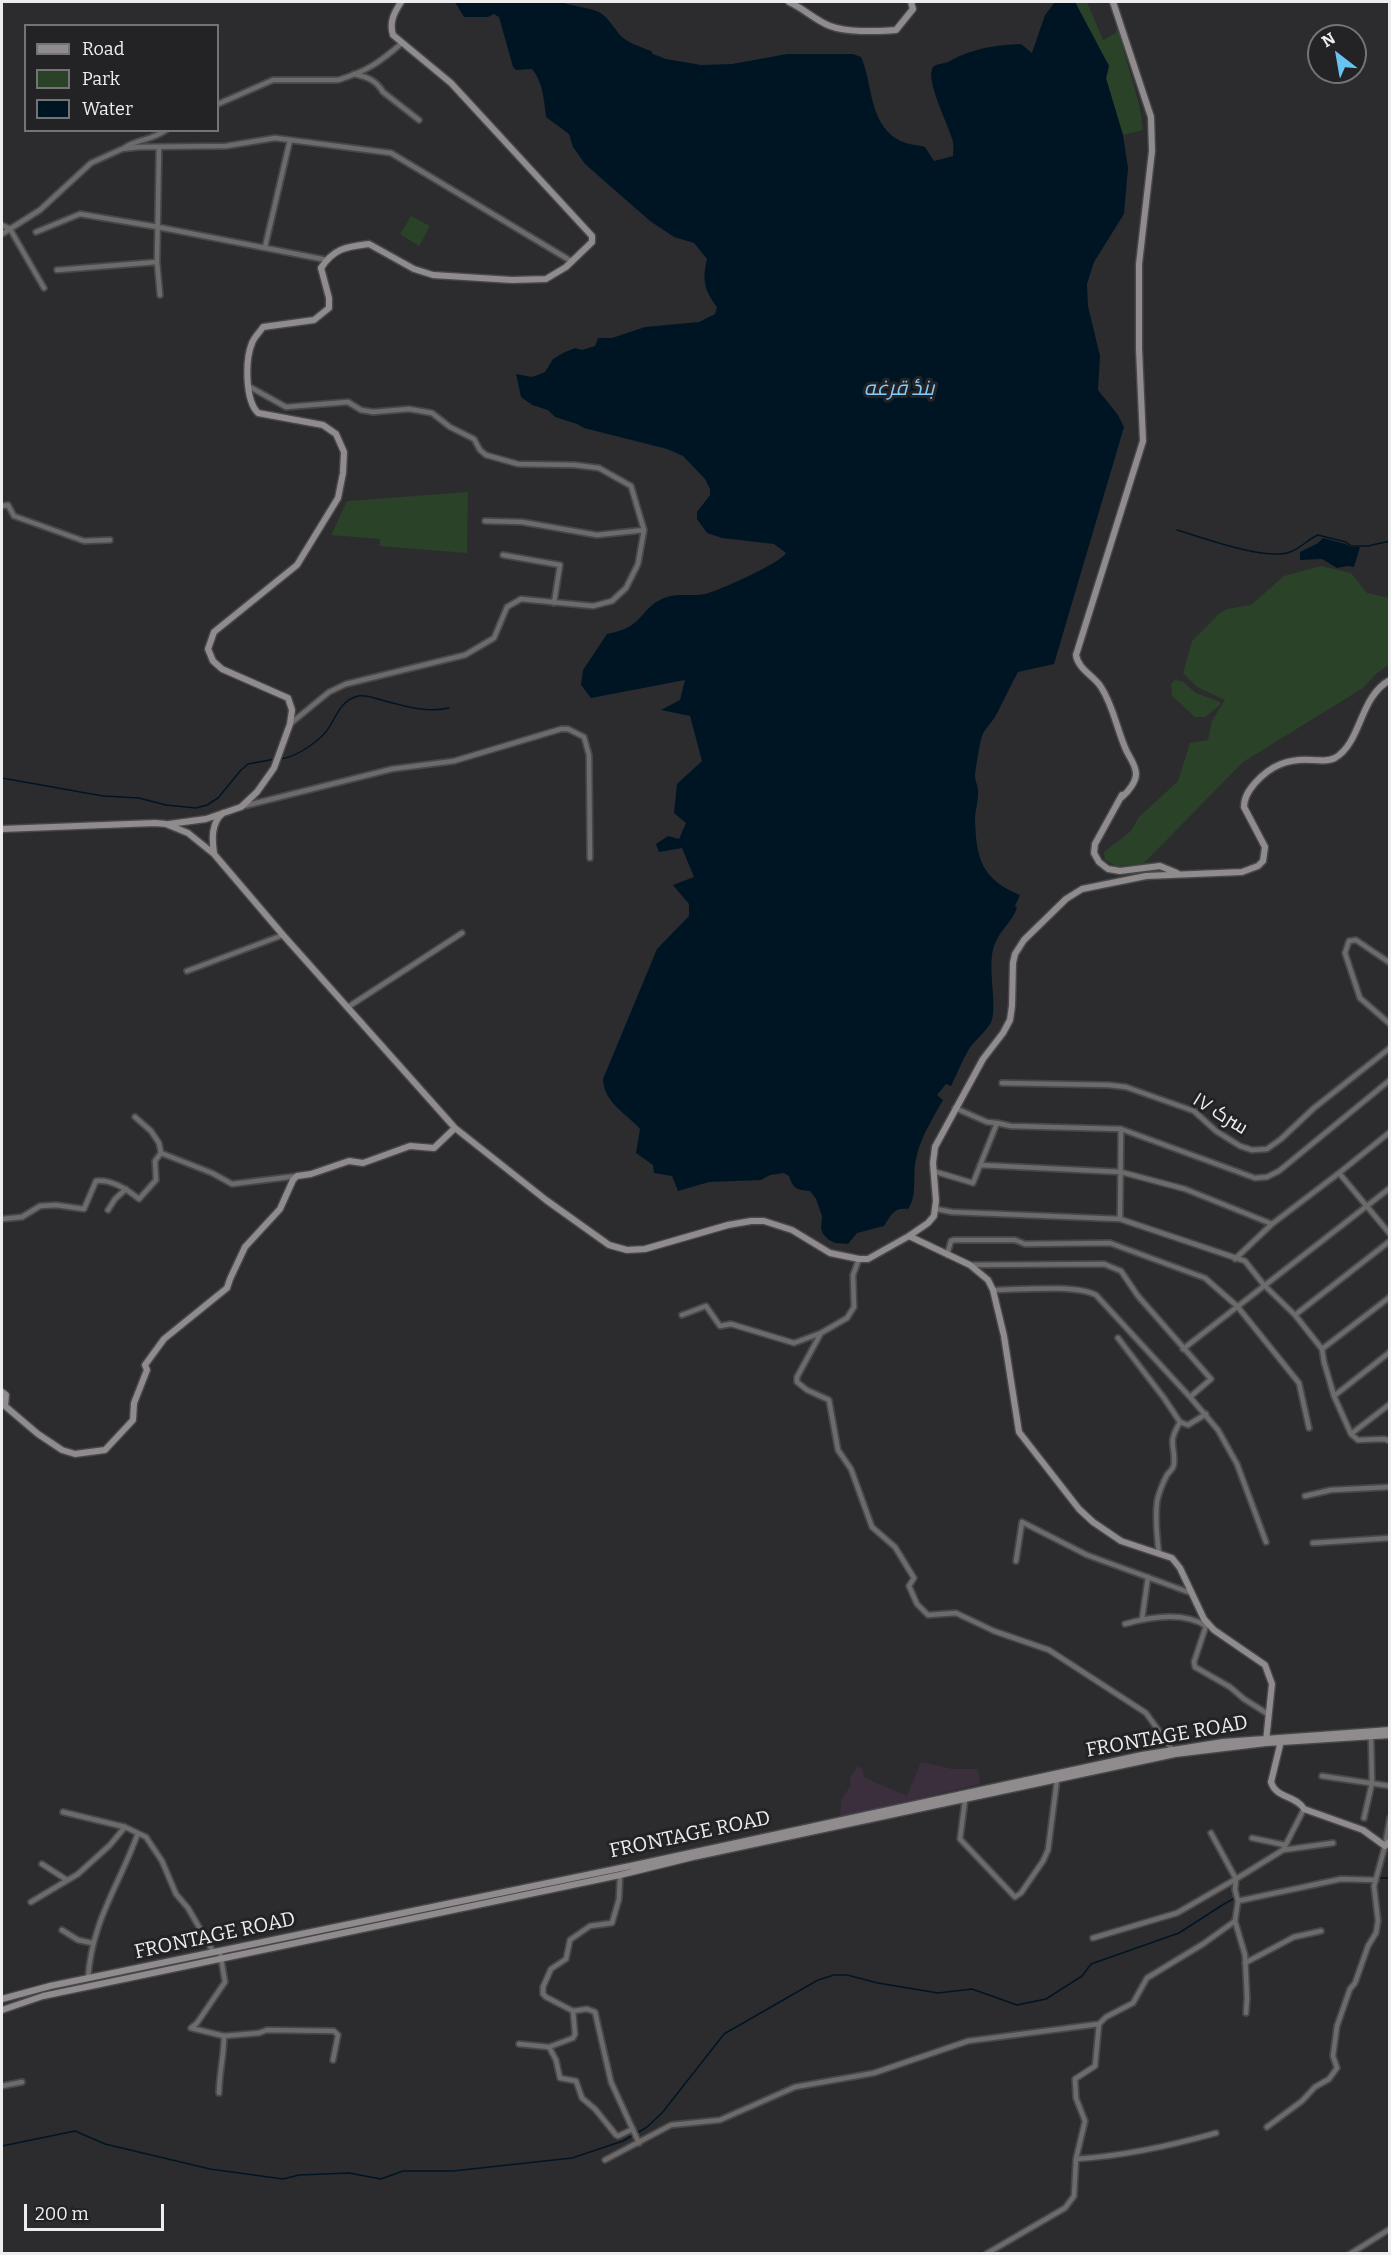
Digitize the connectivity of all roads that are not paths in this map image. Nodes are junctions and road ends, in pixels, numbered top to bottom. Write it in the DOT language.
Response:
graph roads {
  1 [pos="401,2"];
  2 [pos="789,2"];
  3 [pos="911,2"];
  4 [pos="1113,2"];
  5 [pos="402,43"];
  6 [pos="354,74"];
  7 [pos="219,104"];
  8 [pos="419,120"];
  9 [pos="163,132"];
  10 [pos="290,140"];
  11 [pos="159,147"];
  12 [pos="122,149"];
  13 [pos="2,225"];
  14 [pos="158,226"];
  15 [pos="10,229"];
  16 [pos="36,232"];
  17 [pos="2,234"];
  18 [pos="265,248"];
  19 [pos="327,260"];
  20 [pos="571,261"];
  21 [pos="158,262"];
  22 [pos="57,270"];
  23 [pos="44,288"];
  24 [pos="160,295"];
  25 [pos="250,387"];
  26 [pos="2,506"];
  27 [pos="485,521"];
  28 [pos="644,530"];
  29 [pos="110,540"];
  30 [pos="502,555"];
  31 [pos="554,603"];
  32 [pos="1389,680"];
  33 [pos="290,724"];
  34 [pos="241,807"];
  35 [pos="229,810"];
  36 [pos="166,824"];
  37 [pos="2,829"];
  38 [pos="214,854"];
  39 [pos="590,858"];
  40 [pos="1180,874"];
  41 [pos="462,933"];
  42 [pos="283,934"];
  43 [pos="1389,963"];
  44 [pos="187,971"];
  45 [pos="348,1007"];
  46 [pos="1389,1024"];
  47 [pos="1389,1048"];
  48 [pos="1389,1080"];
  49 [pos="1002,1083"];
  50 [pos="955,1108"];
  51 [pos="135,1117"];
  52 [pos="997,1124"];
  53 [pos="455,1128"];
  54 [pos="1120,1130"];
  55 [pos="1389,1132"];
  56 [pos="161,1153"];
  57 [pos="980,1165"];
  58 [pos="933,1171"];
  59 [pos="1120,1173"];
  60 [pos="1339,1173"];
  61 [pos="297,1176"];
  62 [pos="1389,1188"];
  63 [pos="126,1189"];
  64 [pos="1365,1207"];
  65 [pos="936,1209"];
  66 [pos="108,1210"];
  67 [pos="2,1219"];
  68 [pos="1120,1219"];
  69 [pos="1272,1224"];
  70 [pos="1389,1234"];
  71 [pos="909,1236"];
  72 [pos="1389,1241"];
  73 [pos="947,1255"];
  74 [pos="860,1259"];
  75 [pos="1235,1259"];
  76 [pos="970,1265"];
  77 [pos="1264,1285"];
  78 [pos="993,1290"];
  79 [pos="1389,1297"];
  80 [pos="1237,1306"];
  81 [pos="682,1315"];
  82 [pos="1295,1315"];
  83 [pos="821,1333"];
  84 [pos="1118,1338"];
  85 [pos="1184,1349"];
  86 [pos="1322,1349"];
  87 [pos="1389,1352"];
  88 [pos="2,1392"];
  89 [pos="1190,1396"];
  90 [pos="1334,1396"];
  91 [pos="1389,1404"];
  92 [pos="1206,1414"];
  93 [pos="1180,1422"];
  94 [pos="1309,1428"];
  95 [pos="1351,1434"];
  96 [pos="1389,1441"];
  97 [pos="1389,1487"];
  98 [pos="1305,1496"];
  99 [pos="1389,1538"];
  100 [pos="1266,1542"];
  101 [pos="1313,1543"];
  102 [pos="1159,1556"];
  103 [pos="1016,1561"];
  104 [pos="1148,1577"];
  105 [pos="1191,1593"];
  106 [pos="1142,1619"];
  107 [pos="1125,1624"];
  108 [pos="1206,1626"];
  109 [pos="1214,1630"];
  110 [pos="1268,1714"];
  111 [pos="1389,1730"];
  112 [pos="1389,1735"];
  113 [pos="1371,1736"];
  114 [pos="1266,1740"];
  115 [pos="1281,1741"];
  116 [pos="1174,1752"];
  117 [pos="1322,1776"];
  118 [pos="1057,1780"];
  119 [pos="1372,1783"];
  120 [pos="1389,1786"];
  121 [pos="965,1800"];
  122 [pos="1304,1809"];
  123 [pos="63,1812"];
  124 [pos="1364,1818"];
  125 [pos="1389,1818"];
  126 [pos="125,1827"];
  127 [pos="138,1833"];
  128 [pos="1211,1833"];
  129 [pos="1252,1838"];
  130 [pos="1333,1843"];
  131 [pos="1387,1843"];
  132 [pos="1284,1848"];
  133 [pos="42,1864"];
  134 [pos="620,1875"];
  135 [pos="1236,1879"];
  136 [pos="67,1880"];
  137 [pos="1376,1880"];
  138 [pos="1238,1901"];
  139 [pos="31,1902"];
  140 [pos="1235,1921"];
  141 [pos="62,1929"];
  142 [pos="1321,1931"];
  143 [pos="1093,1938"];
  144 [pos="92,1943"];
  145 [pos="218,1955"];
  146 [pos="1245,1963"];
  147 [pos="88,1978"];
  148 [pos="2,2000"];
  149 [pos="2,2010"];
  150 [pos="573,2011"];
  151 [pos="1246,2013"];
  152 [pos="1099,2024"];
  153 [pos="224,2036"];
  154 [pos="519,2044"];
  155 [pos="549,2047"];
  156 [pos="333,2060"];
  157 [pos="22,2082"];
  158 [pos="2,2086"];
  159 [pos="219,2093"];
  160 [pos="1267,2127"];
  161 [pos="633,2130"];
  162 [pos="1216,2133"];
  163 [pos="638,2141"];
  164 [pos="1076,2159"];
  165 [pos="605,2160"];
  166 [pos="1389,2229"];
  167 [pos="986,2253"];
  168 [pos="1350,2253"];
  1 -- 5 [label="main road"];
  2 -- 3 [label="main road"];
  4 -- 40 [label="main road"];
  5 -- 6 [label="street"];
  5 -- 20 [label="main road"];
  6 -- 7 [label="street"];
  6 -- 8 [label="street"];
  9 -- 12 [label="street"];
  10 -- 11 [label="street"];
  10 -- 18 [label="street"];
  10 -- 20 [label="street"];
  11 -- 12 [label="street"];
  11 -- 14 [label="street"];
  12 -- 15 [label="street"];
  13 -- 15 [label="street"];
  14 -- 16 [label="street"];
  14 -- 18 [label="street"];
  14 -- 21 [label="street"];
  15 -- 17 [label="street"];
  15 -- 23 [label="street"];
  18 -- 19 [label="street"];
  19 -- 20 [label="main road"];
  19 -- 25 [label="main road"];
  21 -- 22 [label="street"];
  21 -- 24 [label="street"];
  25 -- 28 [label="street"];
  25 -- 33 [label="main road"];
  26 -- 29 [label="street"];
  27 -- 28 [label="street"];
  28 -- 31 [label="street"];
  30 -- 31 [label="street"];
  31 -- 33 [label="street"];
  32 -- 40 [label="main road"];
  33 -- 34 [label="main road"];
  34 -- 35 [label="main road"];
  34 -- 39 [label="street"];
  35 -- 36 [label="main road"];
  35 -- 38 [label="main road"];
  36 -- 37 [label="main road"];
  36 -- 38 [label="main road"];
  38 -- 42 [label="main road"];
  40 -- 50 [label="main road"];
  41 -- 45 [label="street"];
  42 -- 44 [label="street"];
  42 -- 45 [label="main road"];
  43 -- 46 [label="street"];
  45 -- 53 [label="main road"];
  47 -- 49 [label="street, سرک ۱۷"];
  48 -- 54 [label="street"];
  50 -- 52 [label="street"];
  50 -- 58 [label="main road"];
  51 -- 56 [label="street"];
  52 -- 54 [label="street"];
  52 -- 57 [label="street"];
  53 -- 61 [label="main road"];
  53 -- 74 [label="main road"];
  54 -- 59 [label="street"];
  55 -- 60 [label="street"];
  56 -- 61 [label="street"];
  56 -- 63 [label="street"];
  57 -- 58 [label="street"];
  57 -- 59 [label="street"];
  58 -- 65 [label="main road"];
  59 -- 68 [label="street"];
  59 -- 69 [label="street"];
  60 -- 64 [label="street"];
  60 -- 69 [label="street"];
  61 -- 88 [label="main road"];
  62 -- 64 [label="street"];
  63 -- 66 [label="street"];
  63 -- 67 [label="street"];
  64 -- 70 [label="street"];
  64 -- 77 [label="street"];
  65 -- 68 [label="street"];
  65 -- 71 [label="main road"];
  68 -- 75 [label="street"];
  69 -- 75 [label="street"];
  71 -- 73 [label="main road"];
  71 -- 74 [label="main road"];
  72 -- 82 [label="street"];
  73 -- 76 [label="main road"];
  73 -- 80 [label="street"];
  74 -- 83 [label="street"];
  75 -- 77 [label="street"];
  76 -- 78 [label="main road"];
  76 -- 85 [label="street"];
  77 -- 80 [label="street"];
  77 -- 82 [label="street"];
  78 -- 89 [label="street"];
  78 -- 102 [label="main road"];
  79 -- 86 [label="street"];
  80 -- 85 [label="street"];
  80 -- 94 [label="street"];
  81 -- 83 [label="street"];
  82 -- 86 [label="street"];
  83 -- 116 [label="street"];
  84 -- 93 [label="street"];
  85 -- 89 [label="street"];
  86 -- 90 [label="street"];
  87 -- 90 [label="street"];
  89 -- 92 [label="street"];
  90 -- 95 [label="street"];
  91 -- 95 [label="street"];
  92 -- 93 [label="street"];
  92 -- 100 [label="street"];
  93 -- 102 [label="street"];
  95 -- 96 [label="street"];
  97 -- 98 [label="street"];
  99 -- 101 [label="street"];
  102 -- 105 [label="main road"];
  103 -- 104 [label="street"];
  104 -- 105 [label="street"];
  104 -- 106 [label="street"];
  105 -- 109 [label="main road"];
  106 -- 107 [label="street"];
  106 -- 108 [label="street"];
  108 -- 109 [label="street"];
  108 -- 110 [label="street"];
  109 -- 110 [label="main road"];
  110 -- 114 [label="main road"];
  111 -- 114 [label="main road, FRONTAGE ROAD"];
  112 -- 113 [label="main road"];
  113 -- 115 [label="main road"];
  113 -- 119 [label="street"];
  114 -- 115 [label="main road"];
  114 -- 116 [label="main road, FRONTAGE ROAD"];
  115 -- 122 [label="main road"];
  116 -- 118 [label="main road"];
  116 -- 145 [label="main road, FRONTAGE ROAD"];
  117 -- 119 [label="street"];
  118 -- 121 [label="main road"];
  118 -- 121 [label="street"];
  119 -- 120 [label="street"];
  119 -- 124 [label="street"];
  121 -- 134 [label="main road"];
  122 -- 131 [label="main road"];
  122 -- 132 [label="street"];
  123 -- 126 [label="street"];
  125 -- 131 [label="street"];
  126 -- 127 [label="street"];
  126 -- 136 [label="street"];
  127 -- 144 [label="street"];
  127 -- 145 [label="street"];
  128 -- 135 [label="street"];
  129 -- 132 [label="street"];
  130 -- 132 [label="street"];
  131 -- 137 [label="street"];
  132 -- 135 [label="street"];
  133 -- 136 [label="street"];
  134 -- 145 [label="main road"];
  134 -- 150 [label="street"];
  135 -- 138 [label="street"];
  135 -- 143 [label="street"];
  136 -- 139 [label="street"];
  137 -- 138 [label="street"];
  137 -- 160 [label="street"];
  138 -- 140 [label="street"];
  140 -- 146 [label="street"];
  140 -- 152 [label="street"];
  141 -- 144 [label="street"];
  142 -- 146 [label="street"];
  144 -- 147 [label="street"];
  145 -- 147 [label="main road, FRONTAGE ROAD"];
  145 -- 149 [label="main road"];
  145 -- 153 [label="street"];
  146 -- 151 [label="street"];
  147 -- 148 [label="main road, FRONTAGE ROAD"];
  150 -- 155 [label="street"];
  150 -- 161 [label="street"];
  152 -- 163 [label="street"];
  152 -- 164 [label="street"];
  153 -- 156 [label="street"];
  153 -- 159 [label="street"];
  154 -- 155 [label="street"];
  155 -- 161 [label="street"];
  157 -- 158 [label="street"];
  161 -- 163 [label="street"];
  162 -- 164 [label="street"];
  163 -- 165 [label="street"];
  164 -- 167 [label="street"];
  166 -- 168 [label="street"];
}
